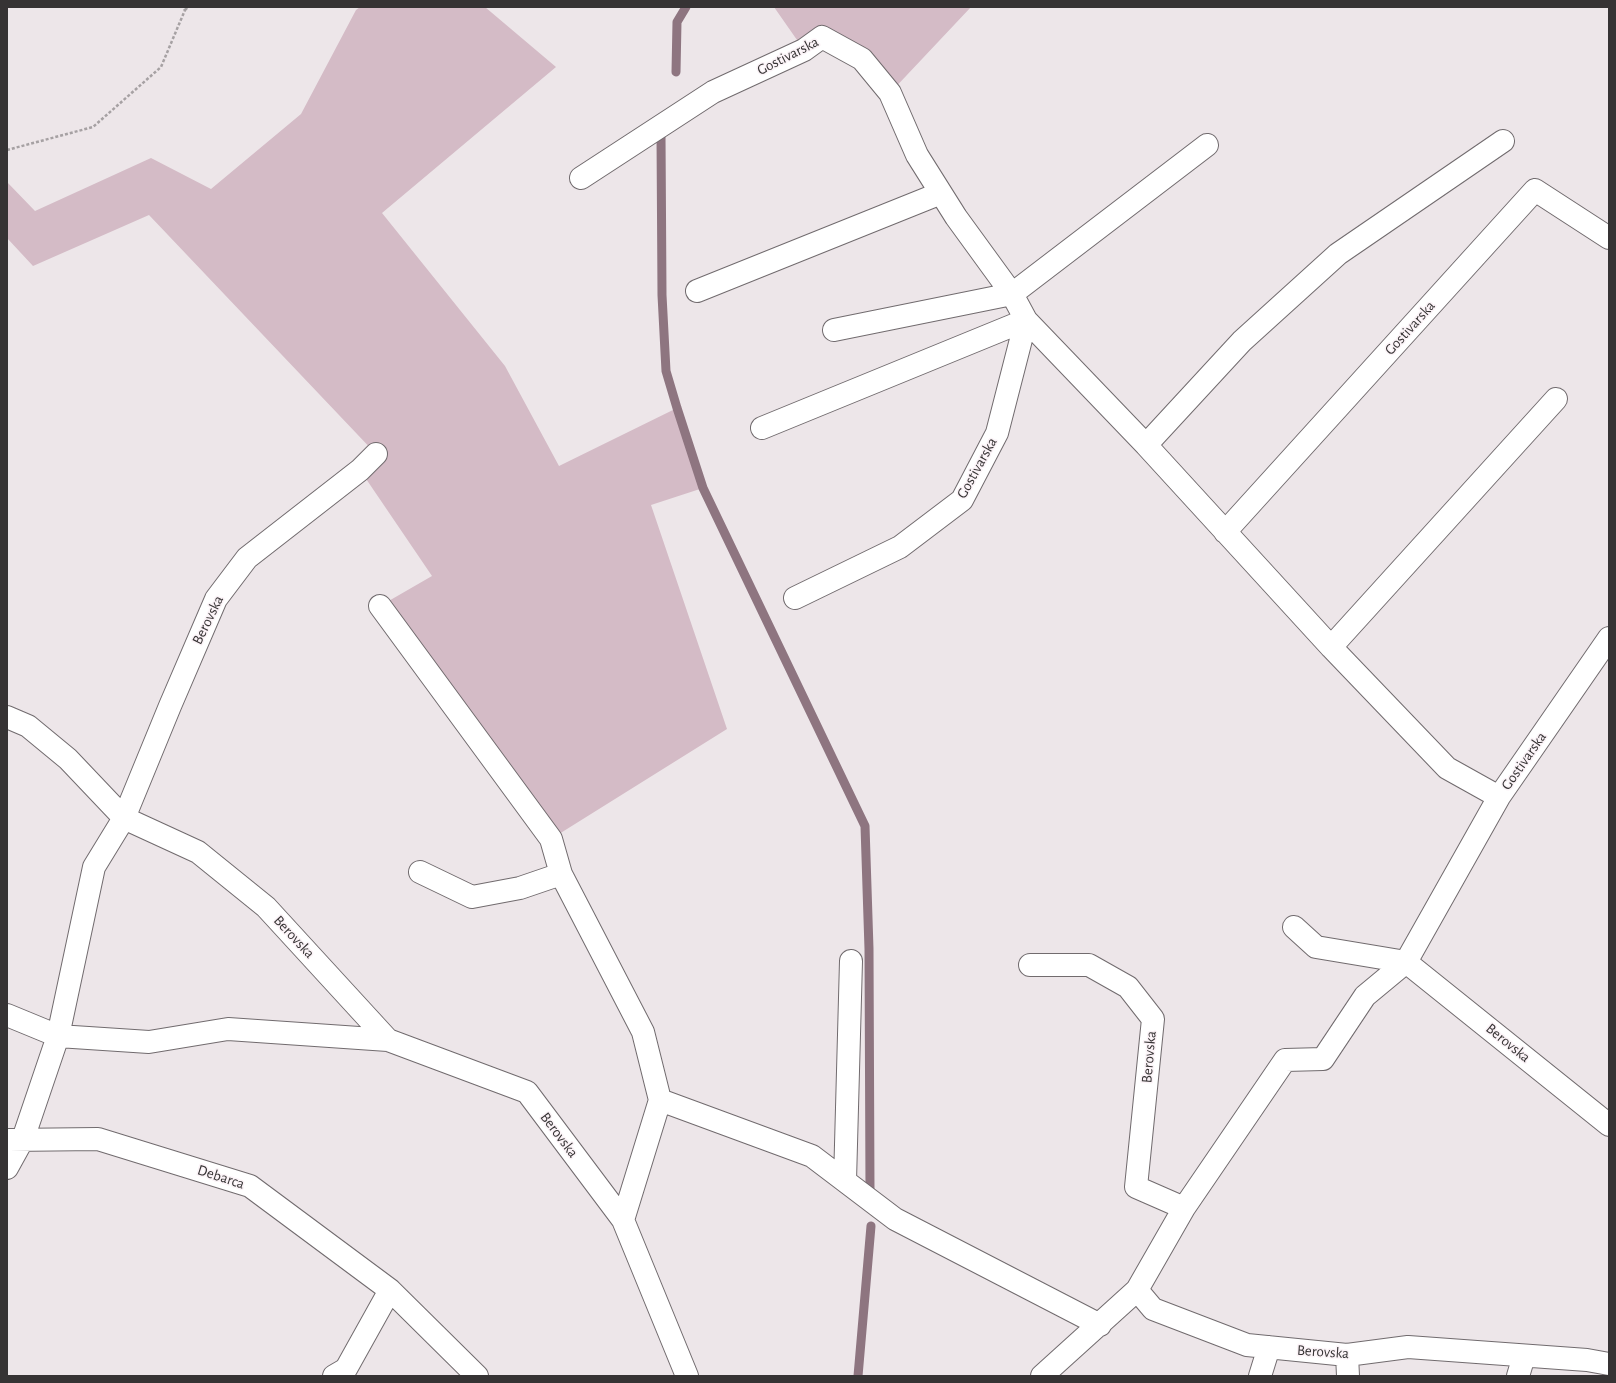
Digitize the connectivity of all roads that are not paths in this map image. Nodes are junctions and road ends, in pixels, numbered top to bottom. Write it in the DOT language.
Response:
graph roads {
  1 [pos="1503,141"];
  2 [pos="1207,145"];
  3 [pos="581,178"];
  4 [pos="941,193"];
  5 [pos="1609,238"];
  6 [pos="697,291"];
  7 [pos="1012,294"];
  8 [pos="1026,320"];
  9 [pos="834,330"];
  10 [pos="1556,399"];
  11 [pos="762,428"];
  12 [pos="1146,445"];
  13 [pos="376,454"];
  14 [pos="1225,532"];
  15 [pos="796,598"];
  16 [pos="380,606"];
  17 [pos="1609,638"];
  18 [pos="1331,647"];
  19 [pos="7,717"];
  20 [pos="1499,797"];
  21 [pos="124,818"];
  22 [pos="420,872"];
  23 [pos="561,874"];
  24 [pos="1294,927"];
  25 [pos="851,961"];
  26 [pos="1406,962"];
  27 [pos="1030,965"];
  28 [pos="7,1015"];
  29 [pos="58,1036"];
  30 [pos="388,1040"];
  31 [pos="660,1100"];
  32 [pos="1609,1124"];
  33 [pos="15,1140"];
  34 [pos="7,1168"];
  35 [pos="845,1180"];
  36 [pos="1184,1208"];
  37 [pos="623,1220"];
  38 [pos="390,1290"];
  39 [pos="1137,1290"];
  40 [pos="1100,1325"];
  41 [pos="1269,1347"];
  42 [pos="1524,1356"];
  43 [pos="1609,1364"];
  44 [pos="1348,1366"];
  45 [pos="334,1376"];
  46 [pos="477,1376"];
  47 [pos="688,1376"];
  48 [pos="1042,1376"];
  49 [pos="1260,1376"];
  50 [pos="1518,1376"];
  1 -- 12 [label="street"];
  2 -- 7 [label="street"];
  3 -- 4 [label="street, Gostivarska"];
  4 -- 6 [label="street"];
  4 -- 7 [label="street, Gostivarska"];
  5 -- 14 [label="street, Gostivarska"];
  7 -- 8 [label="street, Gostivarska"];
  7 -- 9 [label="street"];
  8 -- 11 [label="street"];
  8 -- 12 [label="street, Gostivarska"];
  8 -- 15 [label="street, Gostivarska"];
  10 -- 18 [label="street"];
  12 -- 14 [label="street, Gostivarska"];
  13 -- 21 [label="street, Berovska"];
  14 -- 18 [label="street, Gostivarska"];
  16 -- 23 [label="street"];
  17 -- 20 [label="street, Gostivarska"];
  18 -- 20 [label="street, Gostivarska"];
  19 -- 21 [label="street, Berovska"];
  20 -- 26 [label="street"];
  21 -- 29 [label="street, Berovska"];
  21 -- 30 [label="street, Berovska"];
  22 -- 23 [label="street"];
  23 -- 31 [label="street"];
  24 -- 26 [label="street"];
  25 -- 35 [label="street"];
  26 -- 32 [label="street, Berovska"];
  26 -- 36 [label="street"];
  27 -- 36 [label="street, Berovska"];
  28 -- 29 [label="street, Berovska"];
  29 -- 30 [label="street, Berovska"];
  29 -- 33 [label="street, Berovska"];
  30 -- 37 [label="street, Berovska"];
  31 -- 35 [label="street"];
  31 -- 37 [label="street"];
  33 -- 34 [label="street"];
  33 -- 38 [label="street, Debarca"];
  35 -- 40 [label="street"];
  36 -- 39 [label="street"];
  37 -- 47 [label="street, Berovska"];
  38 -- 45 [label="street"];
  38 -- 46 [label="street, Debarca"];
  39 -- 40 [label="street"];
  39 -- 41 [label="street, Berovska"];
  40 -- 48 [label="street"];
  41 -- 44 [label="street, Berovska"];
  41 -- 49 [label="street"];
  42 -- 43 [label="street, Berovska"];
  42 -- 44 [label="street, Berovska"];
  42 -- 50 [label="street"];
}
